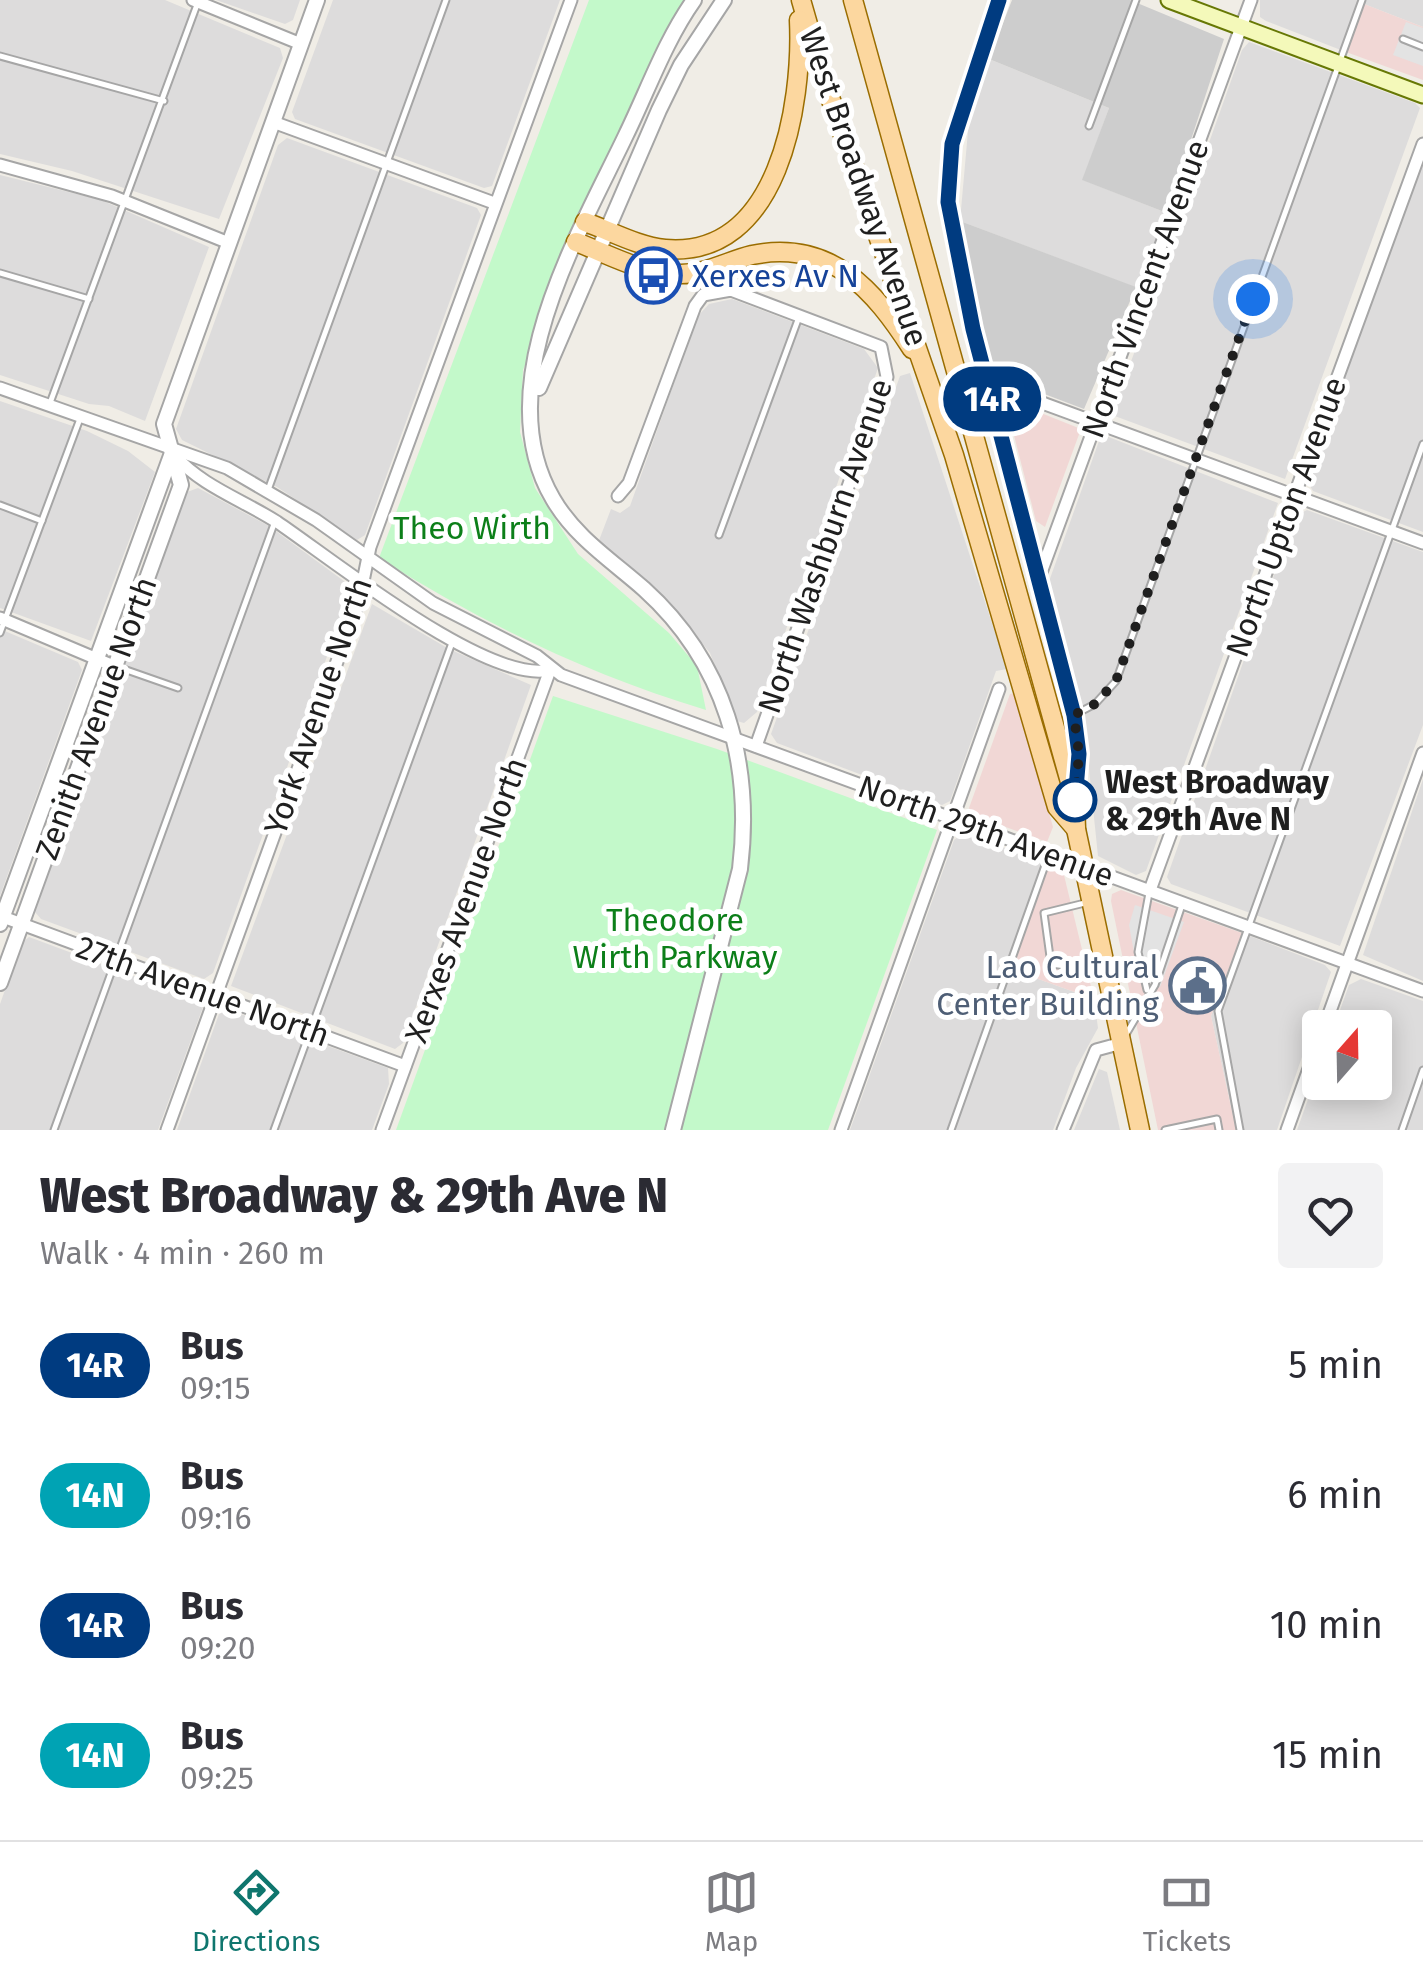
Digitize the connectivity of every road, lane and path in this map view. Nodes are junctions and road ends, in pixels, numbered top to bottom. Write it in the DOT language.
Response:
graph roads {
  1 [pos="317,0"];
  2 [pos="446,0"];
  3 [pos="570,0"];
  4 [pos="694,0"];
  5 [pos="724,0"];
  6 [pos="799,0"];
  7 [pos="853,0"];
  8 [pos="998,0"];
  9 [pos="1136,0"];
  10 [pos="1169,0"];
  11 [pos="1250,0"];
  12 [pos="1362,0"];
  13 [pos="196,1"];
  14 [pos="1242,27"];
  15 [pos="1402,40"];
  16 [pos="301,44"];
  17 [pos="1423,48"];
  18 [pos="0,56"];
  19 [pos="1339,63"];
  20 [pos="1423,95"];
  21 [pos="164,101"];
  22 [pos="273,122"];
  23 [pos="1088,126"];
  24 [pos="1423,144"];
  25 [pos="386,164"];
  26 [pos="0,165"];
  27 [pos="126,201"];
  28 [pos="494,203"];
  29 [pos="585,222"];
  30 [pos="609,230"];
  31 [pos="576,242"];
  32 [pos="228,243"];
  33 [pos="597,250"];
  34 [pos="0,272"];
  35 [pos="89,300"];
  36 [pos="800,314"];
  37 [pos="928,375"];
  38 [pos="988,384"];
  39 [pos="0,388"];
  40 [pos="50,402"];
  41 [pos="532,408"];
  42 [pos="82,413"];
  43 [pos="1096,423"];
  44 [pos="1423,444"];
  45 [pos="172,452"];
  46 [pos="1194,460"];
  47 [pos="268,491"];
  48 [pos="618,496"];
  49 [pos="1292,496"];
  50 [pos="0,505"];
  51 [pos="42,521"];
  52 [pos="276,521"];
  53 [pos="1391,532"];
  54 [pos="719,535"];
  55 [pos="1423,543"];
  56 [pos="366,560"];
  57 [pos="1039,578"];
  58 [pos="364,582"];
  59 [pos="2,619"];
  60 [pos="0,634"];
  61 [pos="453,639"];
  62 [pos="97,659"];
  63 [pos="116,666"];
  64 [pos="550,670"];
  65 [pos="178,688"];
  66 [pos="999,689"];
  67 [pos="1074,715"];
  68 [pos="734,738"];
  69 [pos="756,746"];
  70 [pos="1423,753"];
  71 [pos="1075,800"];
  72 [pos="952,819"];
  73 [pos="1076,829"];
  74 [pos="1049,854"];
  75 [pos="1085,866"];
  76 [pos="1150,890"];
  77 [pos="1092,901"];
  78 [pos="1182,902"];
  79 [pos="1,919"];
  80 [pos="21,924"];
  81 [pos="1248,927"];
  82 [pos="115,959"];
  83 [pos="1347,964"];
  84 [pos="1107,972"];
  85 [pos="0,983"];
  86 [pos="1423,991"];
  87 [pos="1148,992"];
  88 [pos="216,996"];
  89 [pos="1330,1010"];
  90 [pos="310,1030"];
  91 [pos="1122,1044"];
  92 [pos="405,1066"];
  93 [pos="1423,1070"];
  94 [pos="1302,1088"];
  95 [pos="54,1130"];
  96 [pos="167,1130"];
  97 [pos="274,1130"];
  98 [pos="382,1130"];
  99 [pos="673,1130"];
  100 [pos="841,1130"];
  101 [pos="951,1130"];
  102 [pos="1063,1130"];
  103 [pos="1140,1130"];
  104 [pos="1165,1130"];
  105 [pos="1219,1130"];
  106 [pos="1240,1130"];
  107 [pos="1287,1130"];
  108 [pos="1402,1130"];
  1 -- 16 [label="street, Zenith Avenue North"];
  2 -- 25 [label="lane"];
  3 -- 28 [label="street, York Avenue North"];
  4 -- 29 [label="street"];
  5 -- 30 [label="street"];
  6 -- 30 [label="main road"];
  6 -- 37 [label="main road, West Broadway Avenue"];
  7 -- 71 [label="main road, West Broadway Avenue"];
  8 -- 38 [label="street, West Broadway Avenue"];
  9 -- 23 [label="lane"];
  10 -- 14 [label="main road"];
  11 -- 14 [label="street, North Vincent Avenue"];
  12 -- 19 [label="lane"];
  13 -- 16 [label="street"];
  13 -- 21 [label="lane"];
  14 -- 19 [label="main road"];
  14 -- 43 [label="street, North Vincent Avenue"];
  15 -- 17 [label="lane"];
  16 -- 22 [label="street, Zenith Avenue North"];
  18 -- 21 [label="lane"];
  19 -- 20 [label="main road"];
  19 -- 46 [label="lane"];
  21 -- 27 [label="lane"];
  22 -- 25 [label="street"];
  22 -- 32 [label="street, Zenith Avenue North"];
  24 -- 49 [label="street, North Upton Avenue"];
  25 -- 28 [label="street"];
  25 -- 47 [label="lane"];
  26 -- 27 [label="street"];
  27 -- 32 [label="street"];
  27 -- 35 [label="lane"];
  28 -- 56 [label="street, York Avenue North"];
  29 -- 30 [label="main road"];
  29 -- 31 [label="street"];
  30 -- 33 [label="street"];
  31 -- 33 [label="main road"];
  31 -- 41 [label="street"];
  32 -- 45 [label="street, Zenith Avenue North"];
  33 -- 37 [label="main road"];
  33 -- 41 [label="street"];
  34 -- 35 [label="lane"];
  35 -- 40 [label="lane"];
  36 -- 48 [label="street"];
  36 -- 54 [label="lane"];
  36 -- 69 [label="street, North Washburn Avenue"];
  37 -- 73 [label="main road, West Broadway Avenue"];
  38 -- 43 [label="street"];
  38 -- 57 [label="street, West Broadway Avenue"];
  39 -- 40 [label="street"];
  40 -- 42 [label="street"];
  41 -- 68 [label="street"];
  42 -- 45 [label="street"];
  42 -- 51 [label="lane"];
  43 -- 46 [label="street"];
  43 -- 57 [label="street, North Vincent Avenue"];
  44 -- 53 [label="lane"];
  45 -- 47 [label="street"];
  45 -- 52 [label="street"];
  45 -- 62 [label="street, Zenith Avenue North"];
  45 -- 63 [label="street, Zenith Avenue North"];
  46 -- 49 [label="street"];
  46 -- 67 [label="lane"];
  47 -- 56 [label="street"];
  49 -- 53 [label="street"];
  49 -- 76 [label="street, North Upton Avenue"];
  50 -- 51 [label="lane"];
  51 -- 59 [label="lane"];
  52 -- 58 [label="street"];
  52 -- 82 [label="lane"];
  53 -- 55 [label="street"];
  53 -- 81 [label="lane"];
  56 -- 58 [label="street, York Avenue North"];
  56 -- 64 [label="street"];
  57 -- 67 [label="street, West Broadway Avenue"];
  58 -- 61 [label="street"];
  58 -- 88 [label="street, York Avenue North"];
  59 -- 60 [label="lane"];
  59 -- 62 [label="street"];
  61 -- 64 [label="street"];
  61 -- 90 [label="lane"];
  62 -- 63 [label="street"];
  62 -- 79 [label="street, Zenith Avenue North"];
  63 -- 65 [label="lane"];
  63 -- 80 [label="street, Zenith Avenue North"];
  64 -- 68 [label="street, North 29th Avenue"];
  64 -- 92 [label="street, Xerxes Avenue North"];
  66 -- 72 [label="street"];
  67 -- 71 [label="street, West Broadway Avenue"];
  68 -- 69 [label="street, North 29th Avenue"];
  68 -- 99 [label="street"];
  69 -- 72 [label="street, North 29th Avenue"];
  70 -- 83 [label="street"];
  71 -- 73 [label="main road, West Broadway Avenue"];
  72 -- 74 [label="street, North 29th Avenue"];
  72 -- 100 [label="street"];
  73 -- 75 [label="main road, West Broadway Avenue"];
  74 -- 75 [label="street, North 29th Avenue"];
  74 -- 101 [label="lane"];
  75 -- 76 [label="street, North 29th Avenue"];
  75 -- 77 [label="main road, West Broadway Avenue"];
  76 -- 78 [label="street, North 29th Avenue"];
  76 -- 87 [label="lane"];
  77 -- 84 [label="main road, West Broadway Avenue"];
  77 -- 84 [label="lane"];
  78 -- 81 [label="street, North 29th Avenue"];
  78 -- 87 [label="lane"];
  79 -- 80 [label="street, 27th Avenue North"];
  80 -- 82 [label="street, 27th Avenue North"];
  80 -- 85 [label="street, Zenith Avenue North"];
  81 -- 83 [label="street, North 29th Avenue"];
  81 -- 106 [label="lane"];
  82 -- 88 [label="street, 27th Avenue North"];
  82 -- 95 [label="lane"];
  83 -- 86 [label="street, North 29th Avenue"];
  83 -- 89 [label="street"];
  84 -- 91 [label="main road, West Broadway Avenue"];
  87 -- 91 [label="lane"];
  88 -- 90 [label="street, 27th Avenue North"];
  88 -- 96 [label="street, York Avenue North"];
  90 -- 92 [label="street, 27th Avenue North"];
  90 -- 97 [label="lane"];
  91 -- 102 [label="street"];
  91 -- 103 [label="main road, West Broadway Avenue"];
  92 -- 98 [label="street, Xerxes Avenue North"];
  93 -- 108 [label="lane"];
  94 -- 107 [label="street"];
  104 -- 105 [label="lane"];
}
